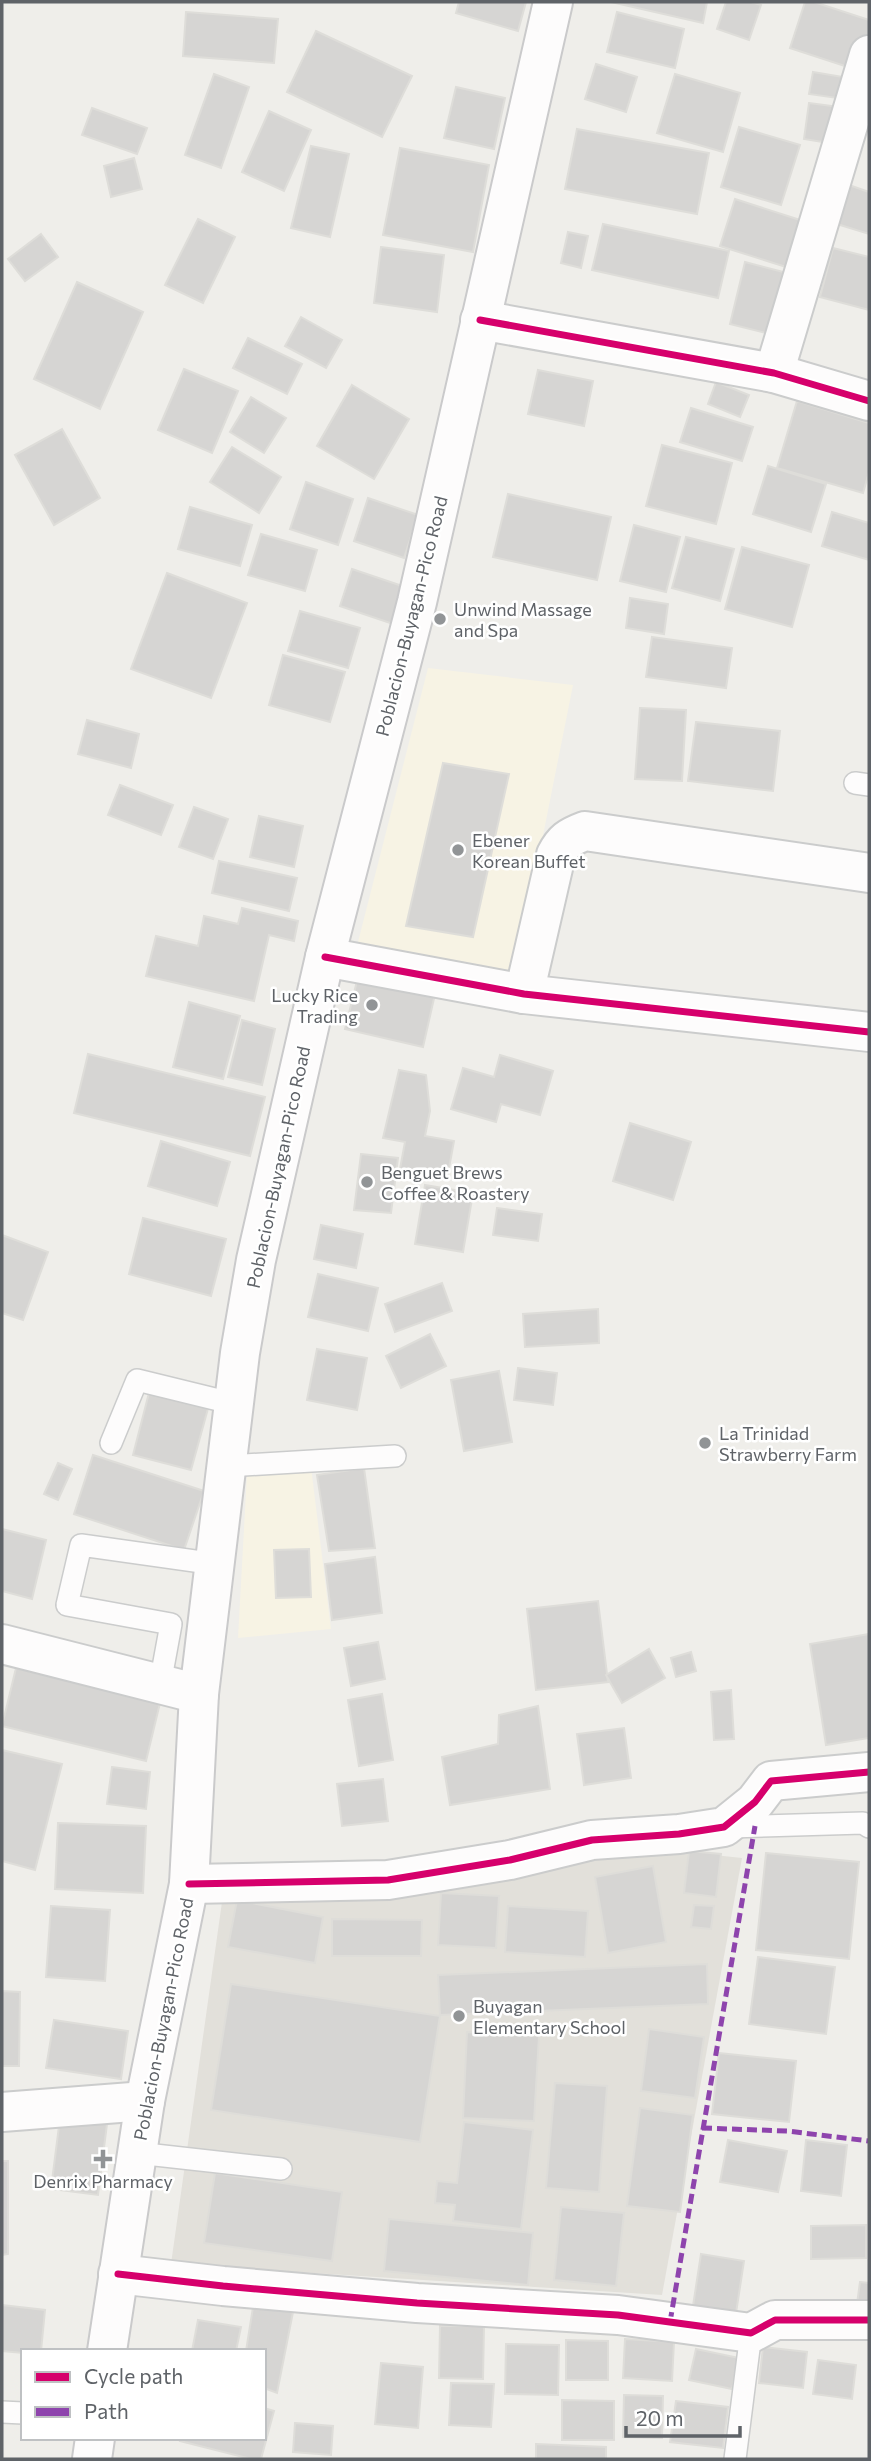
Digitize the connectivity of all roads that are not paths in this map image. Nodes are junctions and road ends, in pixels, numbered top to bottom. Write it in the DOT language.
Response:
graph roads {
  1 [pos="552,2"];
  2 [pos="869,55"];
  3 [pos="480,320"];
  4 [pos="774,373"];
  5 [pos="869,401"];
  6 [pos="869,873"];
  7 [pos="325,957"];
  8 [pos="524,994"];
  9 [pos="869,1032"];
  10 [pos="235,1404"];
  11 [pos="111,1443"];
  12 [pos="395,1456"];
  13 [pos="228,1466"];
  14 [pos="216,1564"];
  15 [pos="171,1624"];
  16 [pos="208,1628"];
  17 [pos="2,1644"];
  18 [pos="160,1684"];
  19 [pos="200,1694"];
  20 [pos="869,1772"];
  21 [pos="724,1827"];
  22 [pos="869,1827"];
  23 [pos="189,1884"];
  24 [pos="145,2101"];
  25 [pos="2,2112"];
  26 [pos="137,2153"];
  27 [pos="281,2169"];
  28 [pos="118,2274"];
  29 [pos="869,2319"];
  30 [pos="751,2333"];
  31 [pos="107,2349"];
  32 [pos="2,2412"];
  33 [pos="21,2413"];
  34 [pos="95,2440"];
  35 [pos="92,2459"];
  36 [pos="735,2459"];
  1 -- 3 [label="street, Poblacion-Buyagan-Pico Road"];
  2 -- 4 [label="street"];
  3 -- 4 [label="street"];
  3 -- 7 [label="street, Poblacion-Buyagan-Pico Road"];
  4 -- 5 [label="street"];
  6 -- 8 [label="street"];
  7 -- 8 [label="street"];
  7 -- 10 [label="street, Poblacion-Buyagan-Pico Road"];
  8 -- 9 [label="street"];
  10 -- 11 [label="lane"];
  10 -- 13 [label="street, Poblacion-Buyagan-Pico Road"];
  12 -- 13 [label="lane"];
  13 -- 14 [label="street, Poblacion-Buyagan-Pico Road"];
  14 -- 15 [label="lane"];
  14 -- 16 [label="street, Poblacion-Buyagan-Pico Road"];
  15 -- 16 [label="lane"];
  15 -- 18 [label="lane"];
  16 -- 19 [label="street, Poblacion-Buyagan-Pico Road"];
  17 -- 18 [label="street"];
  18 -- 19 [label="street"];
  19 -- 23 [label="street, Poblacion-Buyagan-Pico Road"];
  20 -- 21 [label="street"];
  21 -- 22 [label="lane"];
  21 -- 23 [label="street"];
  23 -- 24 [label="street, Poblacion-Buyagan-Pico Road"];
  24 -- 25 [label="street"];
  24 -- 26 [label="street, Poblacion-Buyagan-Pico Road"];
  26 -- 27 [label="lane"];
  26 -- 28 [label="street, Poblacion-Buyagan-Pico Road"];
  28 -- 30 [label="street"];
  28 -- 31 [label="street, Poblacion-Buyagan-Pico Road"];
  29 -- 30 [label="street"];
  30 -- 36 [label="lane"];
  32 -- 33 [label="lane"];
  34 -- 35 [label="street"];
}
